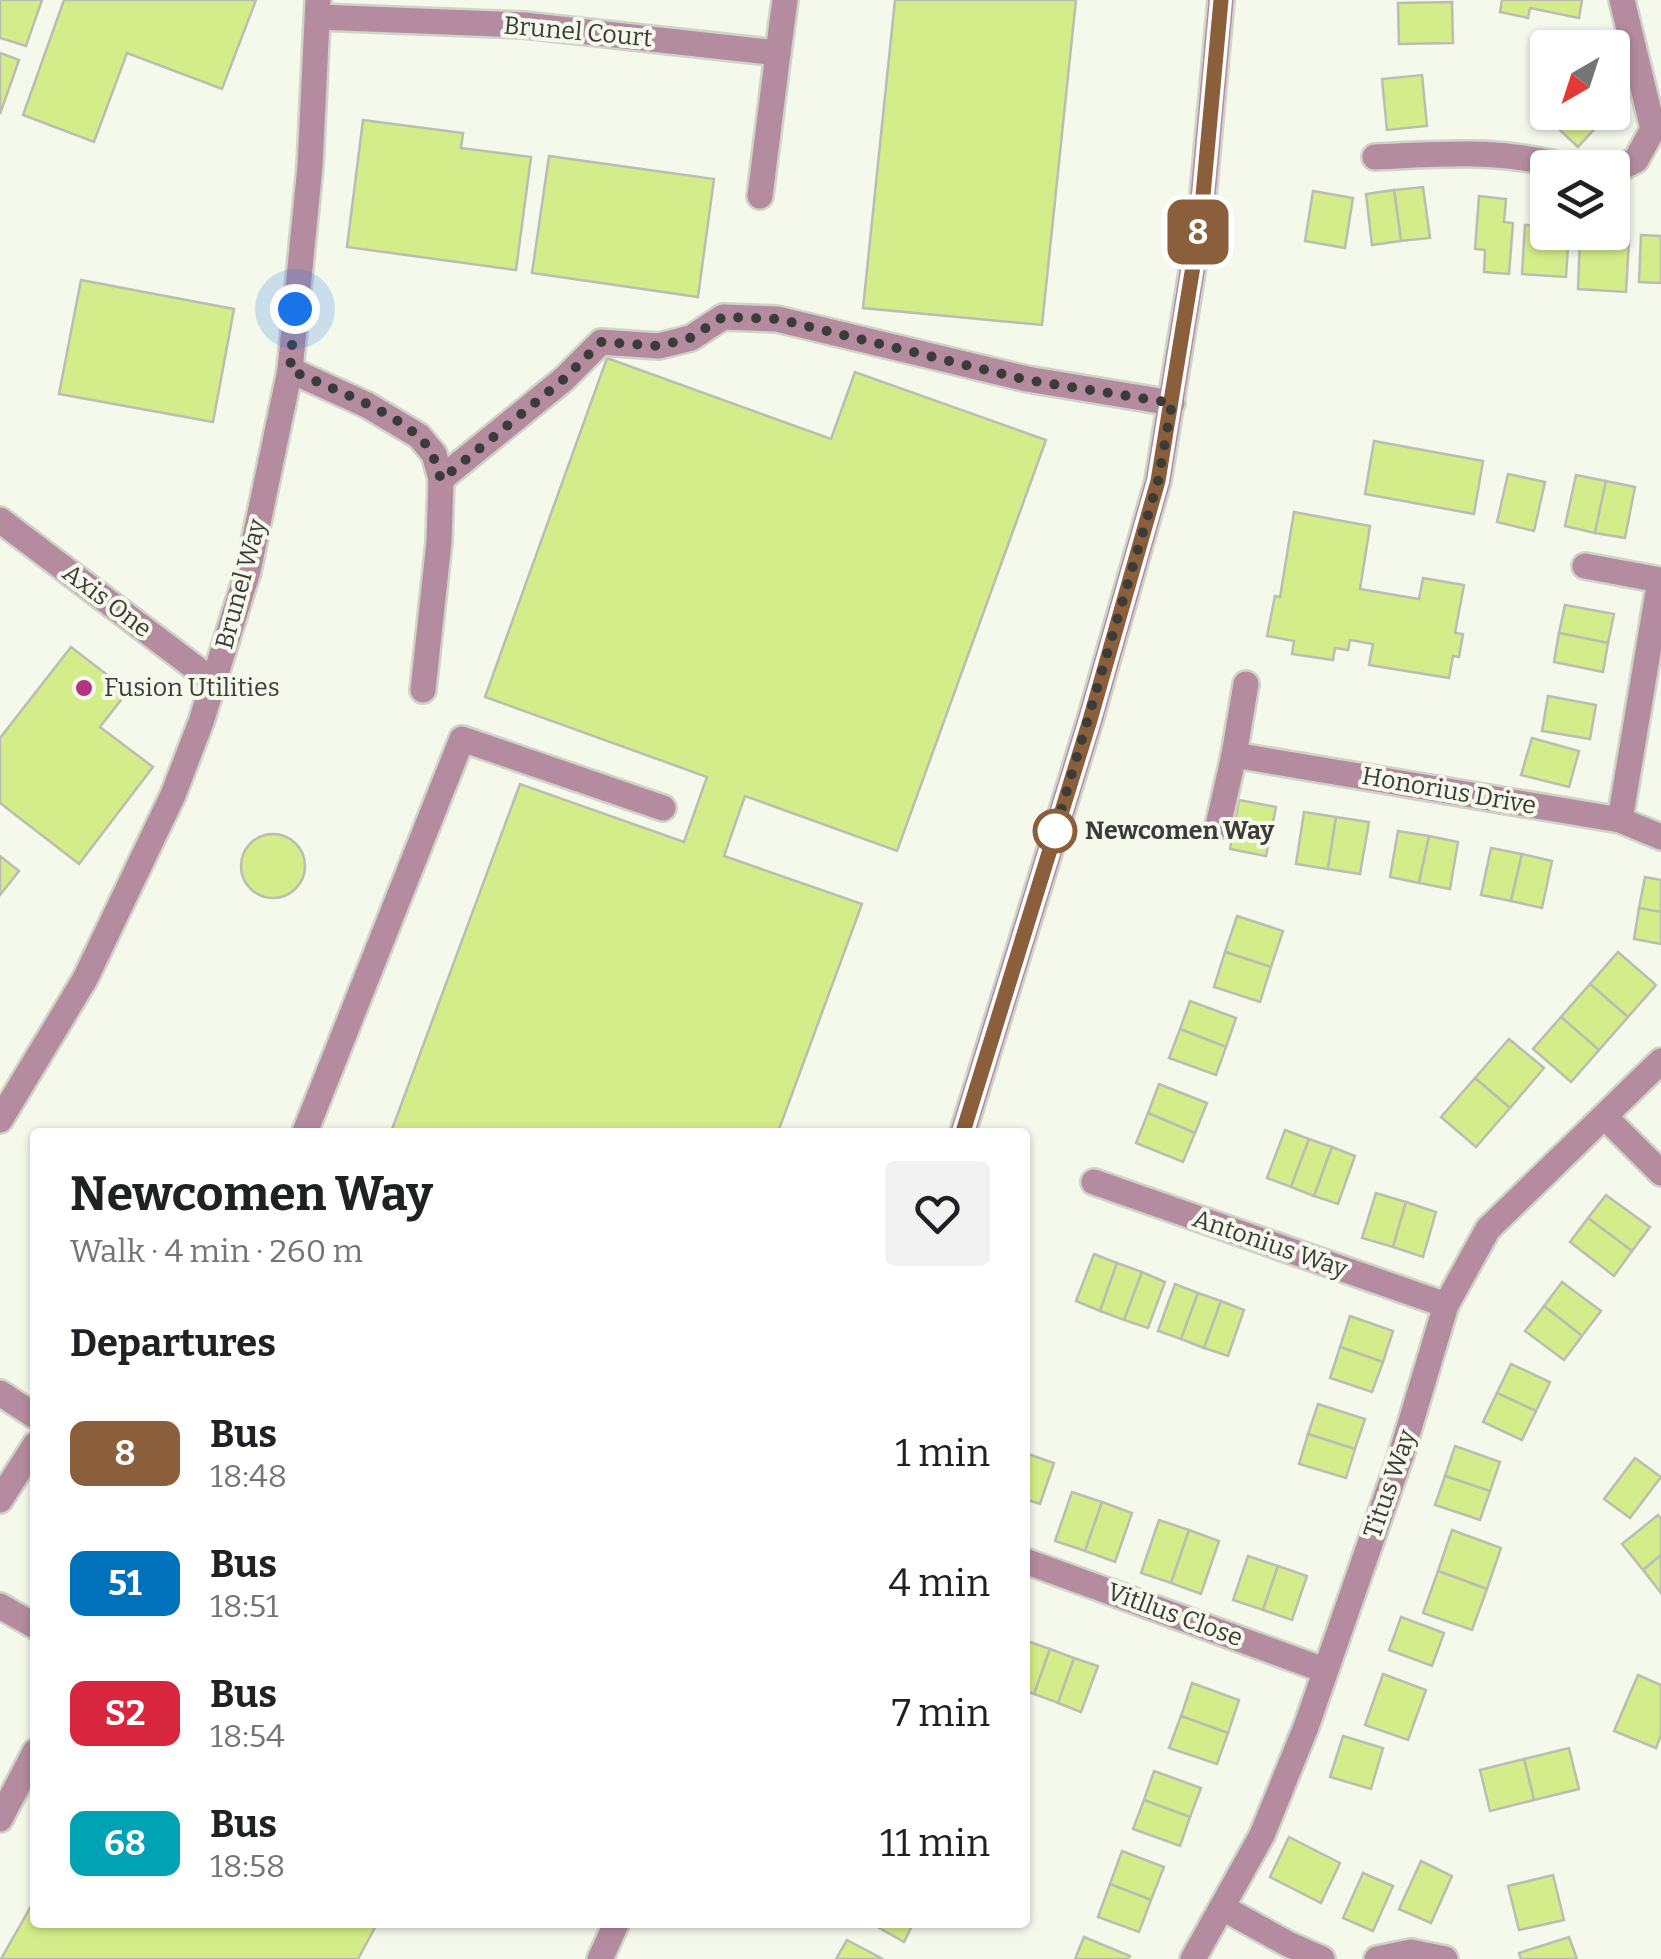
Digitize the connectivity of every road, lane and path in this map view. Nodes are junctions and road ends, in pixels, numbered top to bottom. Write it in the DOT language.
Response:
graph roads {
  1 [pos="785,0"];
  2 [pos="1221,0"];
  3 [pos="1622,0"];
  4 [pos="318,9"];
  5 [pos="778,53"];
  6 [pos="1375,157"];
  7 [pos="1530,157"];
  8 [pos="1630,163"];
  9 [pos="760,196"];
  10 [pos="290,370"];
  11 [pos="1172,403"];
  12 [pos="441,480"];
  13 [pos="0,520"];
  14 [pos="1585,566"];
  15 [pos="1660,581"];
  16 [pos="214,682"];
  17 [pos="1246,684"];
  18 [pos="423,690"];
  19 [pos="1234,755"];
  20 [pos="663,808"];
  21 [pos="1620,820"];
  22 [pos="1218,826"];
  23 [pos="1661,837"];
  24 [pos="1661,1061"];
  25 [pos="1605,1117"];
  26 [pos="0,1120"];
  27 [pos="307,1128"];
  28 [pos="963,1128"];
  29 [pos="1661,1173"];
  30 [pos="1094,1182"];
  31 [pos="1446,1305"];
  32 [pos="0,1393"];
  33 [pos="30,1413"];
  34 [pos="30,1452"];
  35 [pos="0,1500"];
  36 [pos="1030,1563"];
  37 [pos="0,1606"];
  38 [pos="30,1623"];
  39 [pos="1324,1670"];
  40 [pos="30,1762"];
  41 [pos="0,1819"];
  42 [pos="1223,1908"];
  43 [pos="614,1928"];
  44 [pos="600,1959"];
  45 [pos="1193,1959"];
  46 [pos="1322,1959"];
  47 [pos="1376,1959"];
  48 [pos="1445,1959"];
  1 -- 5 [label="street"];
  2 -- 11 [label="street"];
  3 -- 8 [label="street"];
  4 -- 5 [label="street, Brunel Court"];
  4 -- 10 [label="street, Brunel Way"];
  5 -- 9 [label="street"];
  6 -- 7 [label="street"];
  10 -- 12 [label="street"];
  10 -- 16 [label="street, Brunel Way"];
  11 -- 12 [label="street"];
  11 -- 28 [label="street"];
  12 -- 18 [label="street"];
  13 -- 16 [label="street, Axis One"];
  14 -- 15 [label="street"];
  15 -- 21 [label="street"];
  16 -- 26 [label="street, Brunel Way"];
  17 -- 19 [label="street"];
  19 -- 21 [label="street, Honorius Drive"];
  19 -- 22 [label="street"];
  20 -- 27 [label="street"];
  21 -- 23 [label="street, Honorius Drive"];
  24 -- 25 [label="street, Titus Way"];
  25 -- 29 [label="street"];
  25 -- 31 [label="street, Titus Way"];
  30 -- 31 [label="street, Antonius Way"];
  31 -- 39 [label="street, Titus Way"];
  32 -- 33 [label="street"];
  34 -- 35 [label="street"];
  36 -- 39 [label="street, Vitllus Close"];
  37 -- 38 [label="street"];
  39 -- 42 [label="street, Titus Way"];
  40 -- 41 [label="street"];
  42 -- 45 [label="street, Titus Way"];
  42 -- 46 [label="street"];
  43 -- 44 [label="street"];
  47 -- 48 [label="street"];
}
